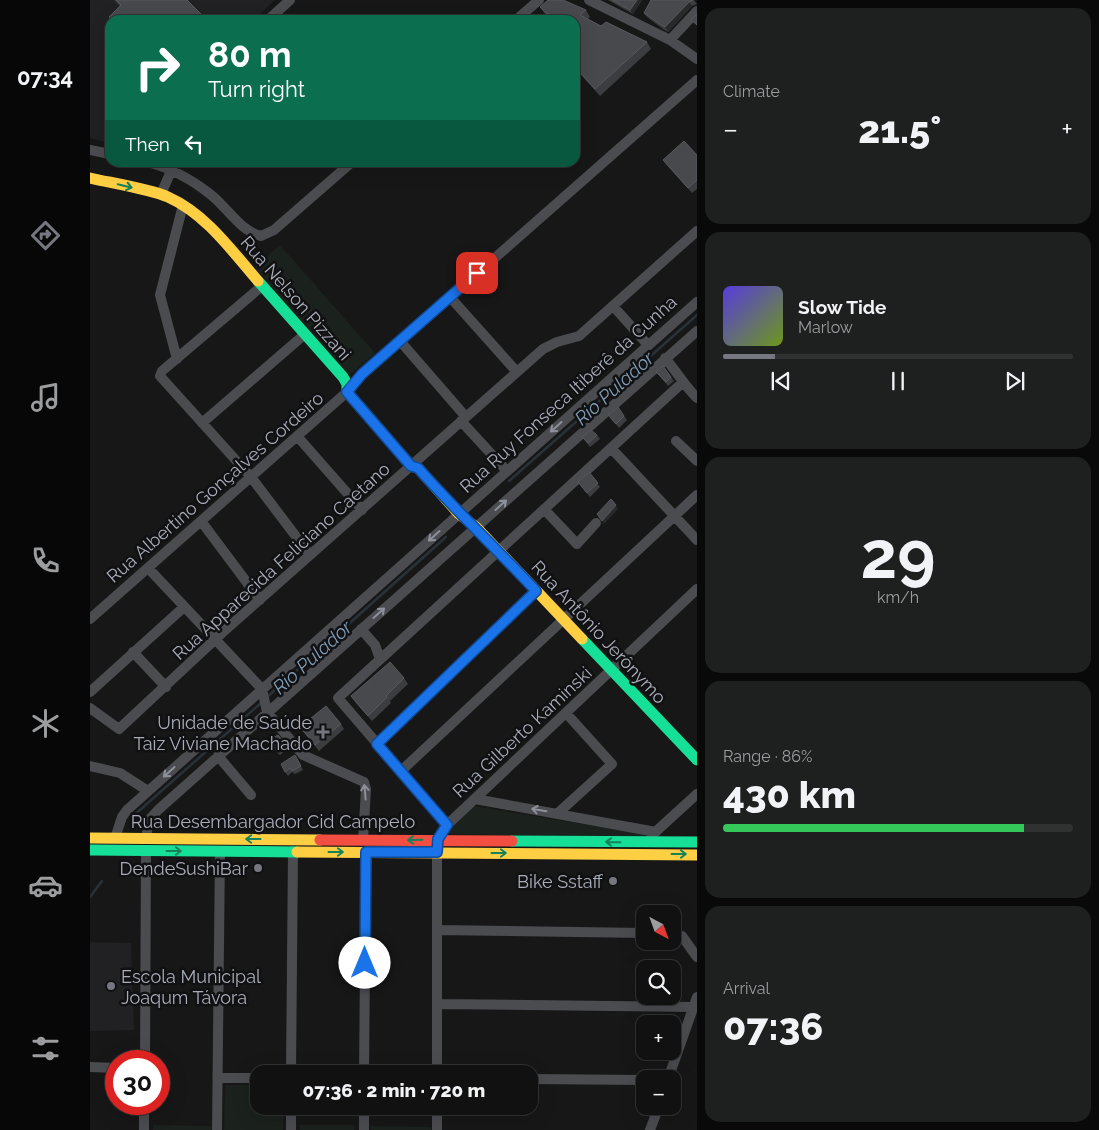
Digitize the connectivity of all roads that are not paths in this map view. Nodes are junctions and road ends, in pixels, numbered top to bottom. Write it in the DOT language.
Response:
graph roads {
  1 [pos="290,0"];
  2 [pos="589,0"];
  3 [pos="535,1"];
  4 [pos="696,11"];
  5 [pos="274,15"];
  6 [pos="521,15"];
  7 [pos="670,40"];
  8 [pos="696,59"];
  9 [pos="696,80"];
  10 [pos="90,150"];
  11 [pos="105,153"];
  12 [pos="174,167"];
  13 [pos="175,167"];
  14 [pos="346,167"];
  15 [pos="90,178"];
  16 [pos="161,194"];
  17 [pos="183,205"];
  18 [pos="696,231"];
  19 [pos="262,286"];
  20 [pos="450,297"];
  21 [pos="696,302"];
  22 [pos="613,306"];
  23 [pos="696,331"];
  24 [pos="305,334"];
  25 [pos="400,341"];
  26 [pos="648,345"];
  27 [pos="666,358"];
  28 [pos="177,359"];
  29 [pos="517,372"];
  30 [pos="682,384"];
  31 [pos="347,392"];
  32 [pos="696,398"];
  33 [pos="464,419"];
  34 [pos="202,423"];
  35 [pos="297,436"];
  36 [pos="676,441"];
  37 [pos="611,448"];
  38 [pos="696,461"];
  39 [pos="411,466"];
  40 [pos="507,470"];
  41 [pos="251,477"];
  42 [pos="696,495"];
  43 [pos="544,508"];
  44 [pos="362,510"];
  45 [pos="459,514"];
  46 [pos="674,516"];
  47 [pos="201,521"];
  48 [pos="596,523"];
  49 [pos="476,527"];
  50 [pos="696,540"];
  51 [pos="498,550"];
  52 [pos="310,555"];
  53 [pos="148,568"];
  54 [pos="696,589"];
  55 [pos="536,591"];
  56 [pos="260,600"];
  57 [pos="184,606"];
  58 [pos="90,619"];
  59 [pos="563,619"];
  60 [pos="360,629"];
  61 [pos="216,641"];
  62 [pos="133,652"];
  63 [pos="380,659"];
  64 [pos="611,670"];
  65 [pos="166,687"];
  66 [pos="262,689"];
  67 [pos="90,692"];
  68 [pos="90,708"];
  69 [pos="267,712"];
  70 [pos="566,713"];
  71 [pos="377,744"];
  72 [pos="218,756"];
  73 [pos="696,760"];
  74 [pos="90,766"];
  75 [pos="401,771"];
  76 [pos="148,791"];
  77 [pos="696,794"];
  78 [pos="251,795"];
  79 [pos="475,799"];
  80 [pos="558,813"];
  81 [pos="447,825"];
  82 [pos="656,832"];
  83 [pos="90,838"];
  84 [pos="115,838"];
  85 [pos="438,839"];
  86 [pos="363,840"];
  87 [pos="645,842"];
  88 [pos="696,842"];
  89 [pos="146,844"];
  90 [pos="90,850"];
  91 [pos="220,851"];
  92 [pos="293,852"];
  93 [pos="366,852"];
  94 [pos="437,852"];
  95 [pos="696,854"];
  96 [pos="437,930"];
  97 [pos="636,933"];
  98 [pos="681,936"];
  99 [pos="696,957"];
  100 [pos="695,1002"];
  101 [pos="437,1004"];
  102 [pos="145,1050"];
  103 [pos="291,1065"];
  104 [pos="364,1065"];
  105 [pos="437,1065"];
  106 [pos="90,1068"];
  107 [pos="105,1068"];
  108 [pos="671,1070"];
  109 [pos="218,1078"];
  110 [pos="250,1078"];
  111 [pos="538,1079"];
  112 [pos="636,1080"];
  113 [pos="144,1115"];
  114 [pos="291,1115"];
  115 [pos="364,1115"];
  116 [pos="437,1115"];
  117 [pos="656,1115"];
  118 [pos="144,1130"];
  119 [pos="217,1130"];
  120 [pos="291,1130"];
  121 [pos="364,1130"];
  122 [pos="436,1130"];
  123 [pos="650,1130"];
  1 -- 5 [label="street"];
  2 -- 7 [label="street"];
  3 -- 6 [label="street"];
  4 -- 7 [label="street"];
  7 -- 8 [label="street"];
  9 -- 20 [label="street, Rua Albertino Gonçalves Cordeiro"];
  10 -- 11 [label="street"];
  12 -- 16 [label="street"];
  13 -- 14 [label="street, Rua Nelson Pizzani"];
  15 -- 16 [label="main road, Rua Nelson Pizzani, one-way"];
  16 -- 17 [label="main road, Rua Nelson Pizzani"];
  17 -- 19 [label="main road, Rua Nelson Pizzani"];
  17 -- 28 [label="street"];
  18 -- 22 [label="street, Rua Apparecida Feliciano Caetano"];
  19 -- 24 [label="main road, Rua Nelson Pizzani"];
  19 -- 28 [label="street"];
  20 -- 25 [label="street, Rua Albertino Gonçalves Cordeiro"];
  20 -- 29 [label="street"];
  21 -- 26 [label="street, Rua Ruy Fonseca Itiberê da Cunha"];
  22 -- 26 [label="street"];
  22 -- 29 [label="street, Rua Apparecida Feliciano Caetano"];
  23 -- 27 [label="street"];
  24 -- 31 [label="main road, Rua Nelson Pizzani"];
  24 -- 34 [label="street"];
  25 -- 31 [label="street, Rua Albertino Gonçalves Cordeiro"];
  25 -- 33 [label="street"];
  26 -- 40 [label="street, Rua Ruy Fonseca Itiberê da Cunha, one-way"];
  27 -- 30 [label="street"];
  49 -- 27 [label="street, one-way"];
  28 -- 34 [label="street"];
  29 -- 33 [label="street, Rua Apparecida Feliciano Caetano"];
  30 -- 32 [label="street"];
  30 -- 37 [label="street"];
  31 -- 35 [label="street, Rua Albertino Gonçalves Cordeiro"];
  31 -- 39 [label="main road, Rua Nelson Pizzani"];
  33 -- 39 [label="street, Rua Apparecida Feliciano Caetano"];
  33 -- 40 [label="street"];
  34 -- 41 [label="street"];
  35 -- 41 [label="street, Rua Albertino Gonçalves Cordeiro"];
  35 -- 44 [label="street"];
  36 -- 38 [label="street"];
  37 -- 43 [label="street"];
  37 -- 46 [label="street"];
  39 -- 44 [label="street, Rua Apparecida Feliciano Caetano"];
  39 -- 45 [label="main road, Rua Nelson Pizzani"];
  40 -- 45 [label="street, Rua Ruy Fonseca Itiberê da Cunha"];
  41 -- 47 [label="street, Rua Albertino Gonçalves Cordeiro"];
  41 -- 52 [label="street"];
  42 -- 46 [label="street"];
  43 -- 48 [label="street"];
  43 -- 51 [label="street"];
  44 -- 52 [label="street, Rua Apparecida Feliciano Caetano"];
  45 -- 49 [label="main road, Rua Nelson Pizzani"];
  45 -- 66 [label="street, Rua Ruy Fonseca Itiberê da Cunha, one-way"];
  46 -- 50 [label="street"];
  46 -- 59 [label="street"];
  47 -- 53 [label="street, Rua Albertino Gonçalves Cordeiro"];
  47 -- 56 [label="street"];
  49 -- 51 [label="main road, Rua Antônio Jerônymo"];
  60 -- 49 [label="street, one-way"];
  51 -- 55 [label="main road, Rua Antônio Jerônymo"];
  51 -- 63 [label="street"];
  52 -- 56 [label="street, Rua Apparecida Feliciano Caetano"];
  53 -- 57 [label="street"];
  53 -- 58 [label="street, Rua Albertino Gonçalves Cordeiro"];
  54 -- 64 [label="street, Rua Gilberto Kaminski"];
  55 -- 59 [label="main road, Rua Antônio Jerônymo"];
  55 -- 71 [label="street"];
  56 -- 61 [label="street, Rua Apparecida Feliciano Caetano"];
  57 -- 61 [label="street"];
  57 -- 62 [label="street"];
  59 -- 64 [label="main road, Rua Antônio Jerônymo"];
  59 -- 75 [label="street"];
  60 -- 63 [label="street"];
  60 -- 69 [label="street"];
  61 -- 65 [label="street, Rua Apparecida Feliciano Caetano"];
  61 -- 66 [label="street"];
  62 -- 65 [label="street"];
  62 -- 67 [label="street"];
  63 -- 71 [label="street"];
  64 -- 70 [label="street, Rua Gilberto Kaminski"];
  64 -- 73 [label="main road, Rua Antônio Jerônymo"];
  65 -- 68 [label="street, Rua Apparecida Feliciano Caetano"];
  66 -- 69 [label="street"];
  66 -- 76 [label="street, Rua Ruy Fonseca Itiberê da Cunha, one-way"];
  69 -- 72 [label="street"];
  86 -- 69 [label="street, one-way"];
  70 -- 79 [label="street, Rua Gilberto Kaminski"];
  70 -- 80 [label="street"];
  71 -- 75 [label="street"];
  72 -- 78 [label="street"];
  72 -- 89 [label="street"];
  74 -- 76 [label="street"];
  75 -- 81 [label="street"];
  76 -- 84 [label="street, Rua Ruy Fonseca Itiberê da Cunha"];
  77 -- 82 [label="street"];
  80 -- 79 [label="street, one-way"];
  79 -- 81 [label="street, Rua Gilberto Kaminski"];
  80 -- 82 [label="street"];
  81 -- 85 [label="street, Rua Gilberto Kaminski"];
  82 -- 87 [label="street"];
  83 -- 84 [label="main road, Rua Desembargador Cid Campelo"];
  84 -- 89 [label="main road, Rua Desembargador Cid Campelo"];
  85 -- 86 [label="main road, Rua Desembargador Cid Campelo, one-way"];
  87 -- 85 [label="main road, Rua Desembargador Cid Campelo, one-way"];
  85 -- 94 [label="main road"];
  86 -- 89 [label="main road, Rua Desembargador Cid Campelo, one-way"];
  87 -- 88 [label="main road, Rua Desembargador Cid Campelo"];
  89 -- 90 [label="main road, Rua Desembargador Cid Campelo"];
  89 -- 91 [label="main road, Rua Desembargador Cid Campelo, one-way"];
  89 -- 102 [label="street"];
  91 -- 92 [label="main road, Rua Desembargador Cid Campelo"];
  91 -- 109 [label="street"];
  92 -- 93 [label="main road, Rua Desembargador Cid Campelo, one-way"];
  92 -- 103 [label="street"];
  93 -- 94 [label="main road, Rua Desembargador Cid Campelo"];
  93 -- 104 [label="street"];
  94 -- 95 [label="main road, Rua Desembargador Cid Campelo, one-way"];
  94 -- 96 [label="street"];
  96 -- 97 [label="street"];
  96 -- 101 [label="street"];
  98 -- 99 [label="street"];
  100 -- 101 [label="street"];
  100 -- 108 [label="street"];
  101 -- 105 [label="street"];
  106 -- 107 [label="street"];
  109 -- 110 [label="street"];
  109 -- 119 [label="street"];
  111 -- 112 [label="street"];
  113 -- 118 [label="street"];
  114 -- 120 [label="street"];
  115 -- 121 [label="street"];
  116 -- 122 [label="street"];
  117 -- 123 [label="street"];
}
